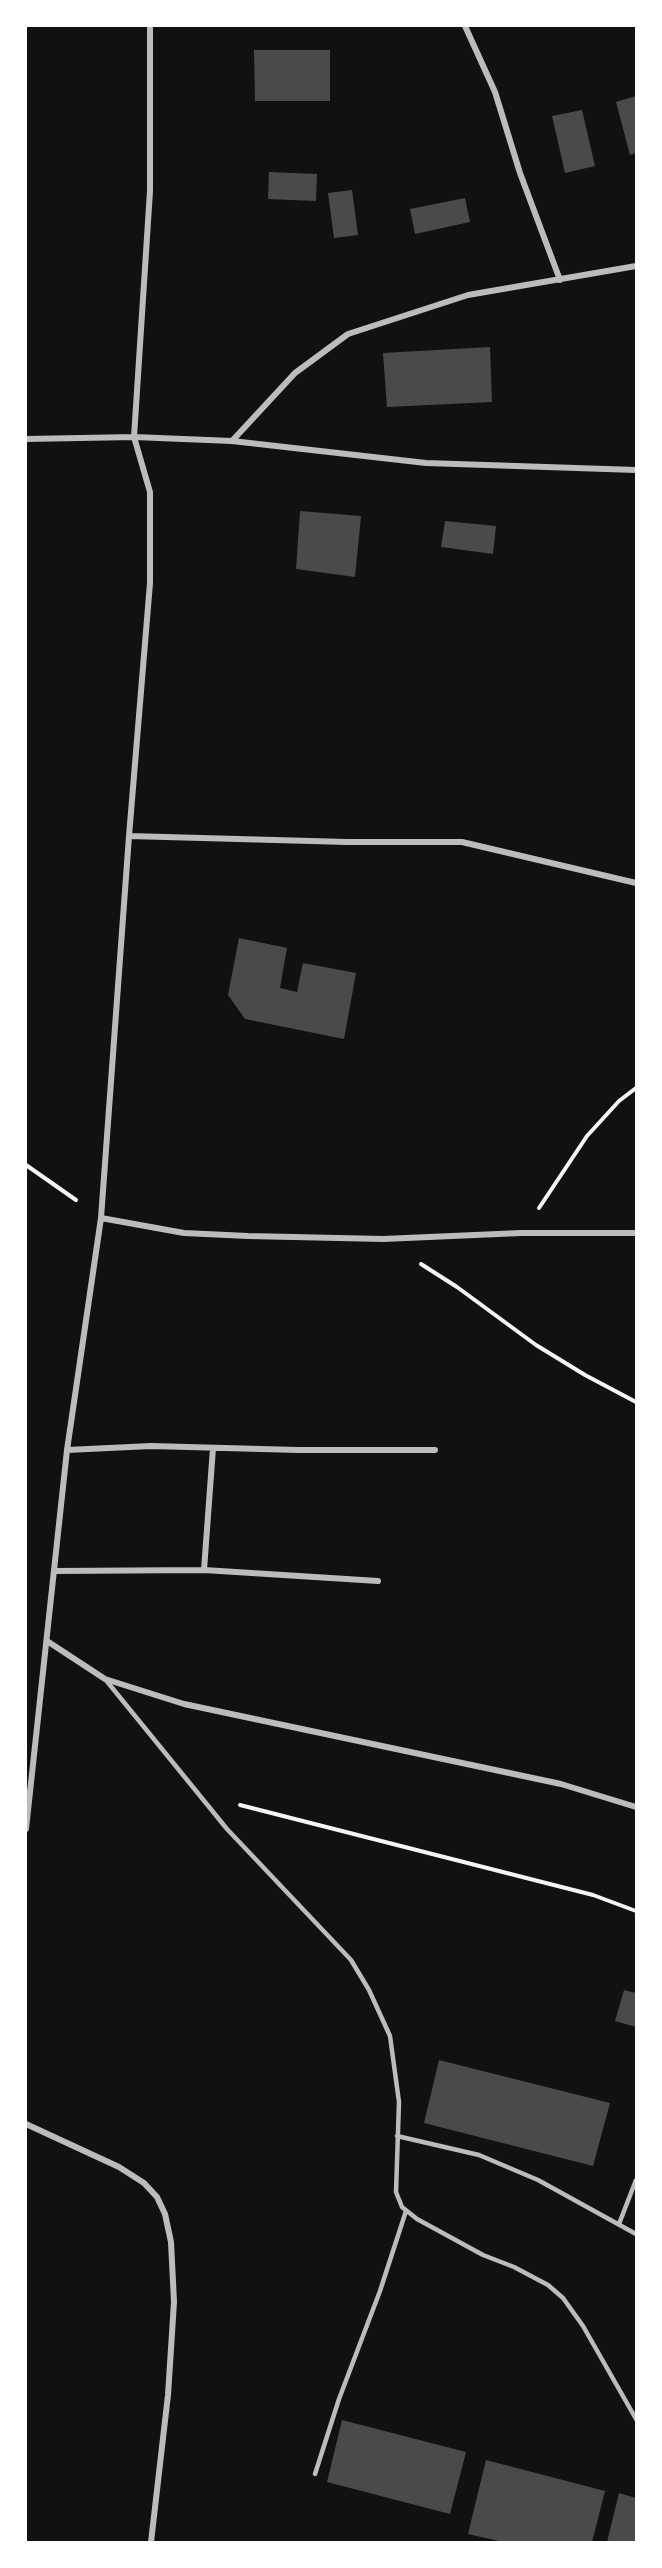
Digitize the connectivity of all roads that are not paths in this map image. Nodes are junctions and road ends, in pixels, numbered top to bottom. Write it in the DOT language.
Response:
graph roads {
  1 [pos="150,26"];
  2 [pos="465,26"];
  3 [pos="636,266"];
  4 [pos="560,280"];
  5 [pos="134,437"];
  6 [pos="26,439"];
  7 [pos="232,441"];
  8 [pos="636,470"];
  9 [pos="129,836"];
  10 [pos="636,883"];
  11 [pos="101,1218"];
  12 [pos="636,1233"];
  13 [pos="213,1448"];
  14 [pos="67,1450"];
  15 [pos="435,1450"];
  16 [pos="204,1570"];
  17 [pos="54,1571"];
  18 [pos="378,1581"];
  19 [pos="47,1641"];
  20 [pos="105,1679"];
  21 [pos="636,1807"];
  22 [pos="26,1829"];
  23 [pos="26,2124"];
  24 [pos="397,2136"];
  25 [pos="636,2180"];
  26 [pos="406,2211"];
  27 [pos="620,2224"];
  28 [pos="636,2234"];
  29 [pos="636,2419"];
  30 [pos="315,2474"];
  31 [pos="151,2542"];
  1 -- 5 [label="street"];
  2 -- 4 [label="street"];
  3 -- 4 [label="street"];
  4 -- 7 [label="street"];
  5 -- 6 [label="street"];
  5 -- 7 [label="street"];
  5 -- 9 [label="street"];
  7 -- 8 [label="street"];
  9 -- 10 [label="street"];
  9 -- 11 [label="street"];
  11 -- 12 [label="street"];
  11 -- 14 [label="street"];
  13 -- 14 [label="street"];
  13 -- 15 [label="street"];
  13 -- 16 [label="street"];
  14 -- 17 [label="street"];
  16 -- 17 [label="street"];
  16 -- 18 [label="street"];
  17 -- 19 [label="street"];
  19 -- 20 [label="street"];
  19 -- 22 [label="street"];
  20 -- 21 [label="street"];
  20 -- 24 [label="lane"];
  23 -- 31 [label="street"];
  24 -- 26 [label="lane"];
  24 -- 27 [label="lane"];
  25 -- 27 [label="lane"];
  26 -- 29 [label="lane"];
  26 -- 30 [label="lane"];
  27 -- 28 [label="lane"];
}
